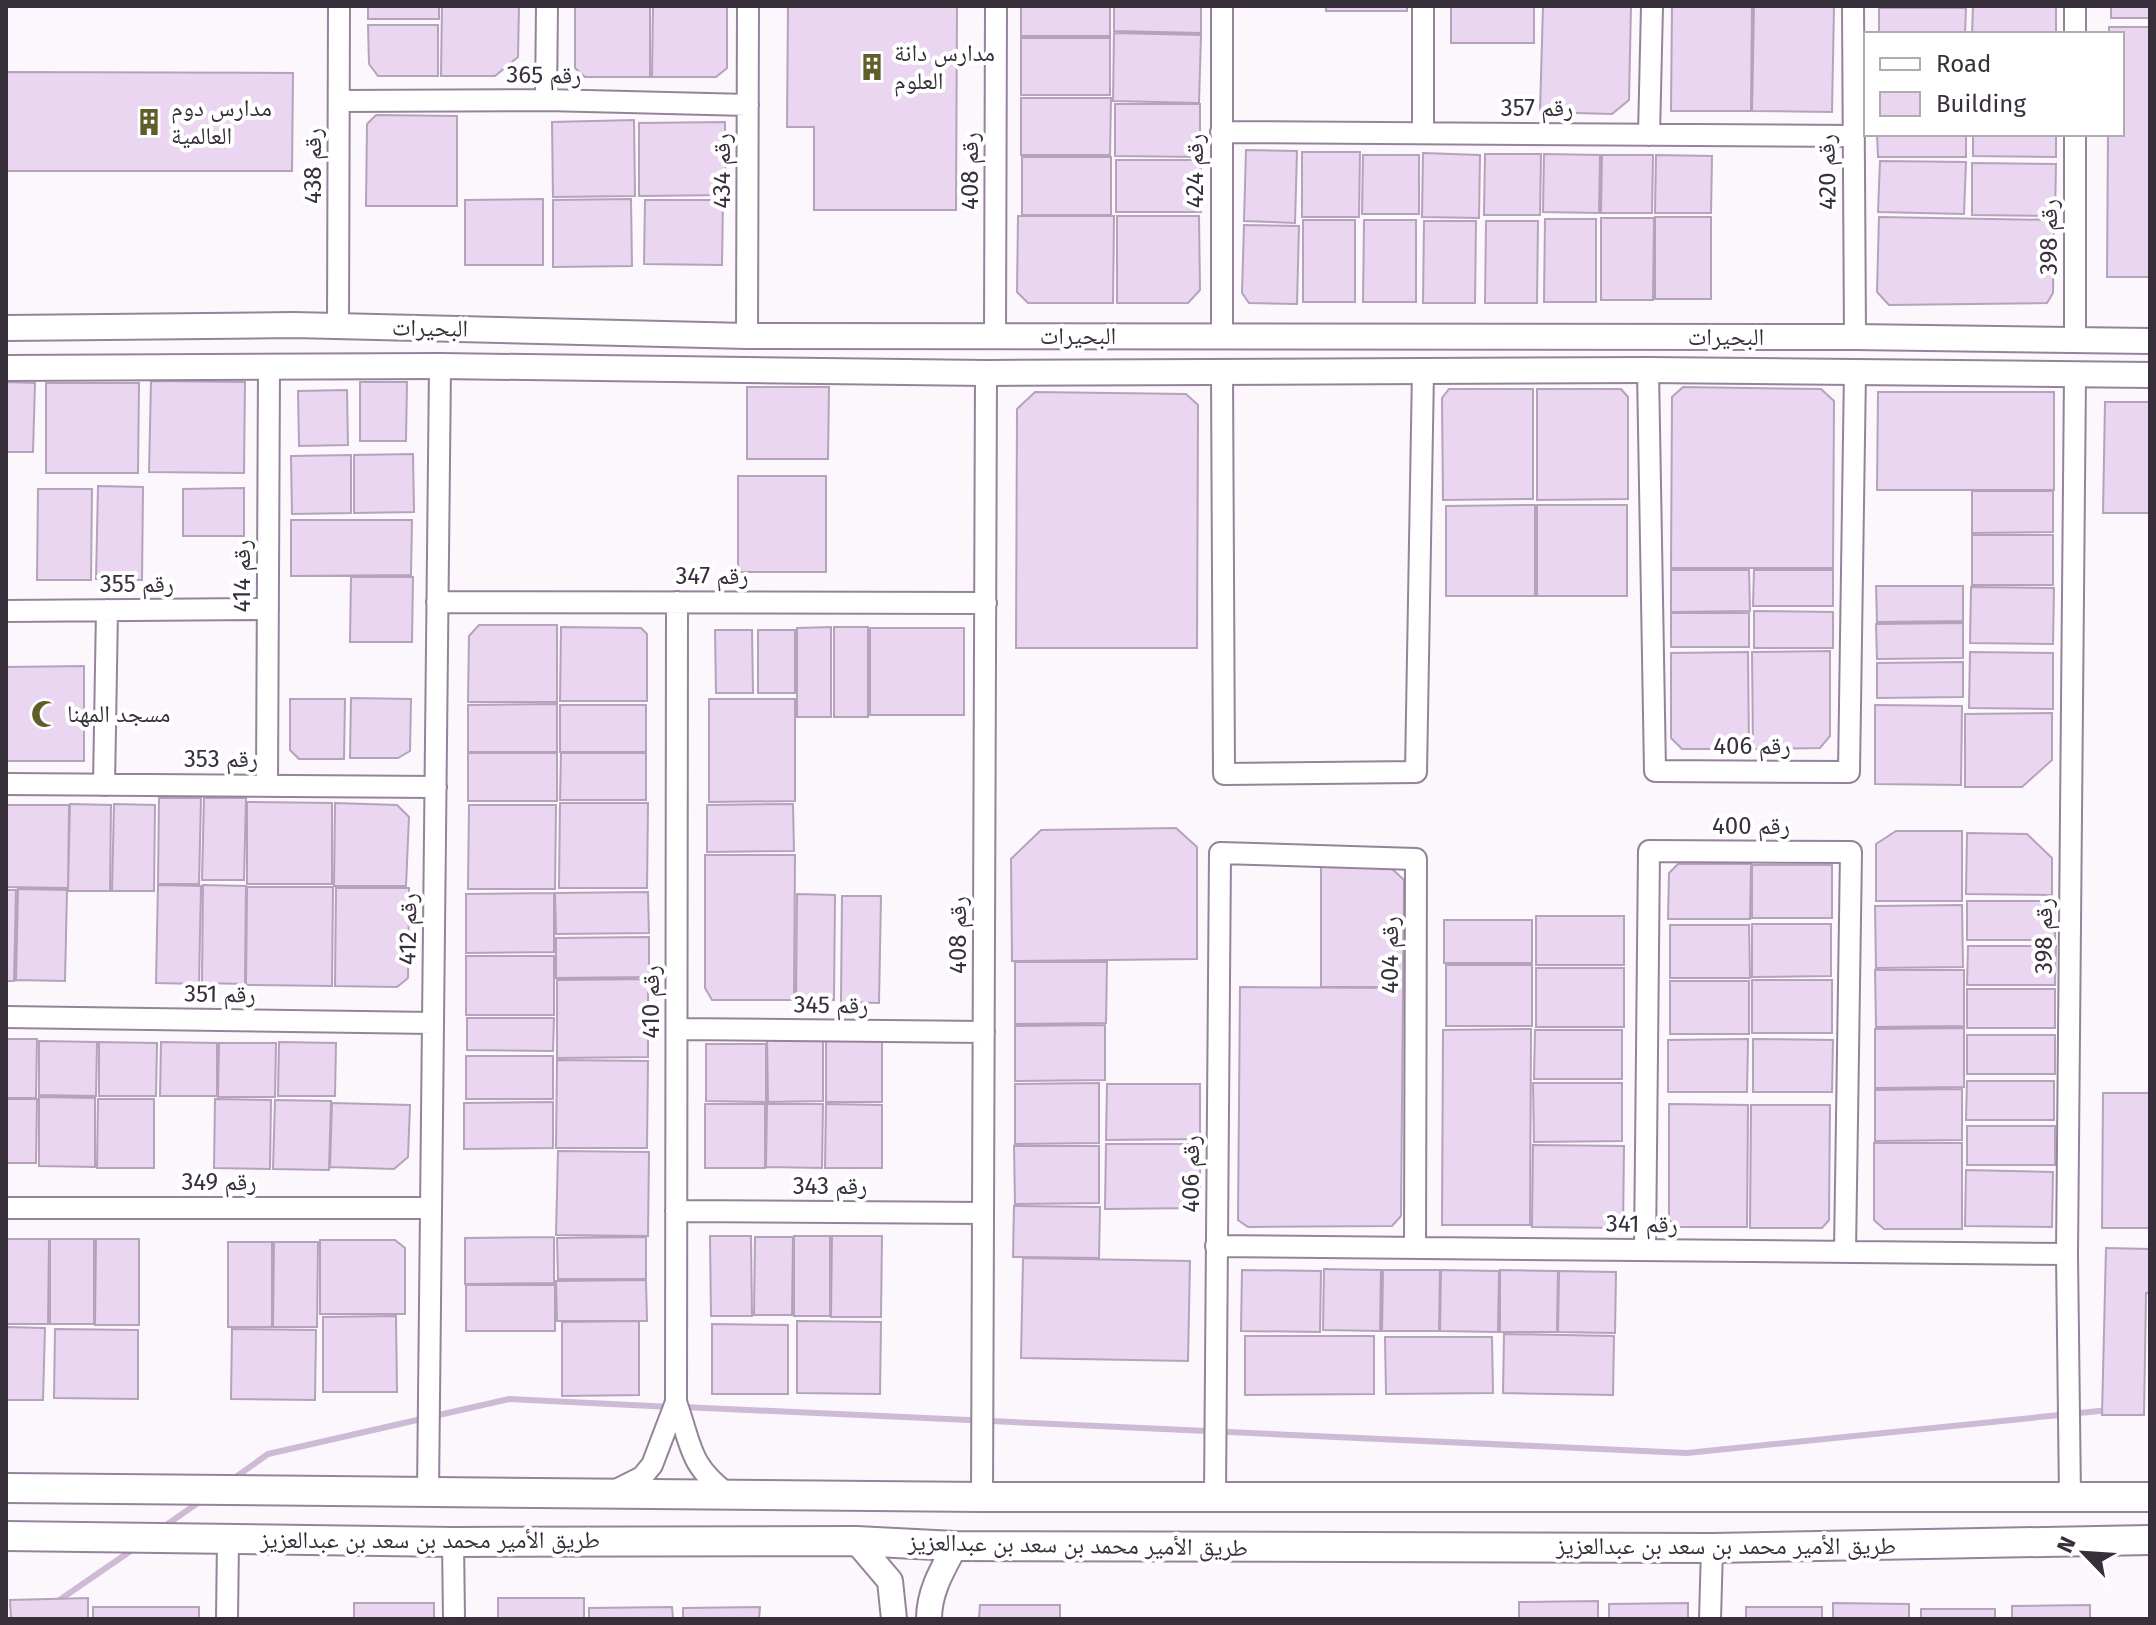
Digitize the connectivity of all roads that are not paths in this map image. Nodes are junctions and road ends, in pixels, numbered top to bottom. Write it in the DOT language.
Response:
graph roads {
  1 [pos="339,6"];
  2 [pos="547,6"];
  3 [pos="748,6"];
  4 [pos="996,6"];
  5 [pos="1222,6"];
  6 [pos="1423,6"];
  7 [pos="1652,6"];
  8 [pos="1853,6"];
  9 [pos="2075,6"];
  10 [pos="2075,32"];
  11 [pos="546,100"];
  12 [pos="339,101"];
  13 [pos="748,105"];
  14 [pos="1221,132"];
  15 [pos="1423,133"];
  16 [pos="1649,135"];
  17 [pos="1852,136"];
  18 [pos="2075,136"];
  19 [pos="338,325"];
  20 [pos="6,328"];
  21 [pos="744,336"];
  22 [pos="995,336"];
  23 [pos="1222,336"];
  24 [pos="1855,337"];
  25 [pos="2075,340"];
  26 [pos="2150,341"];
  27 [pos="440,366"];
  28 [pos="269,367"];
  29 [pos="6,368"];
  30 [pos="740,370"];
  31 [pos="1648,370"];
  32 [pos="1423,371"];
  33 [pos="1855,371"];
  34 [pos="986,373"];
  35 [pos="1222,373"];
  36 [pos="2075,375"];
  37 [pos="2150,375"];
  38 [pos="437,602"];
  39 [pos="677,602"];
  40 [pos="986,603"];
  41 [pos="268,609"];
  42 [pos="107,610"];
  43 [pos="6,611"];
  44 [pos="6,784"];
  45 [pos="104,785"];
  46 [pos="267,786"];
  47 [pos="436,787"];
  48 [pos="1220,853"];
  49 [pos="6,1017"];
  50 [pos="433,1023"];
  51 [pos="677,1029"];
  52 [pos="984,1032"];
  53 [pos="6,1208"];
  54 [pos="431,1208"];
  55 [pos="676,1211"];
  56 [pos="983,1213"];
  57 [pos="1216,1246"];
  58 [pos="1415,1248"];
  59 [pos="1645,1250"];
  60 [pos="1845,1252"];
  61 [pos="2067,1254"];
  62 [pos="676,1402"];
  63 [pos="6,1488"];
  64 [pos="428,1492"];
  65 [pos="608,1494"];
  66 [pos="1215,1495"];
  67 [pos="729,1496"];
  68 [pos="982,1497"];
  69 [pos="2070,1497"];
  70 [pos="2150,1497"];
  71 [pos="6,1536"];
  72 [pos="228,1539"];
  73 [pos="2150,1540"];
  74 [pos="856,1541"];
  75 [pos="453,1542"];
  76 [pos="955,1546"];
  77 [pos="1712,1548"];
  78 [pos="227,1619"];
  79 [pos="454,1619"];
  80 [pos="894,1619"];
  81 [pos="929,1619"];
  82 [pos="1710,1619"];
  1 -- 12 [label="street, رقم 438"];
  2 -- 11 [label="street"];
  3 -- 13 [label="street, رقم 434"];
  4 -- 22 [label="street, رقم 408"];
  5 -- 14 [label="street, رقم 424"];
  6 -- 15 [label="street"];
  7 -- 16 [label="street"];
  8 -- 17 [label="street, رقم 420"];
  9 -- 10 [label="street"];
  11 -- 12 [label="street, رقم 365"];
  11 -- 13 [label="street, رقم 365"];
  12 -- 19 [label="street, رقم 438"];
  13 -- 21 [label="street, رقم 434"];
  14 -- 15 [label="street, رقم 357"];
  14 -- 23 [label="street, رقم 424"];
  15 -- 16 [label="street, رقم 357"];
  16 -- 17 [label="street, رقم 357"];
  17 -- 24 [label="street, رقم 420"];
  18 -- 25 [label="street, رقم 398"];
  19 -- 20 [label="street, البحيرات"];
  19 -- 21 [label="street, البحيرات"];
  21 -- 22 [label="street, البحيرات"];
  21 -- 30 [label="street"];
  22 -- 23 [label="street, البحيرات"];
  23 -- 24 [label="street, البحيرات"];
  24 -- 25 [label="street, البحيرات"];
  25 -- 26 [label="street, البحيرات"];
  27 -- 28 [label="street, البحيرات"];
  27 -- 30 [label="street, البحيرات"];
  27 -- 38 [label="street, رقم 412"];
  28 -- 29 [label="street, البحيرات"];
  28 -- 41 [label="street, رقم 414"];
  30 -- 34 [label="street, البحيرات"];
  31 -- 32 [label="street, البحيرات"];
  31 -- 33 [label="street, البحيرات"];
  31 -- 33 [label="street, رقم 406"];
  32 -- 35 [label="street, البحيرات"];
  32 -- 35 [label="street"];
  33 -- 36 [label="street, البحيرات"];
  34 -- 35 [label="street, البحيرات"];
  34 -- 40 [label="street, رقم 408"];
  36 -- 37 [label="street, البحيرات"];
  36 -- 61 [label="street, رقم 398"];
  38 -- 39 [label="street, رقم 347"];
  38 -- 47 [label="street, رقم 412"];
  39 -- 40 [label="street, رقم 347"];
  39 -- 51 [label="street, رقم 410"];
  40 -- 52 [label="street, رقم 408"];
  41 -- 42 [label="street, رقم 355"];
  41 -- 46 [label="street, رقم 414"];
  42 -- 43 [label="street, رقم 355"];
  42 -- 45 [label="street"];
  44 -- 45 [label="street, رقم 353"];
  45 -- 46 [label="street, رقم 353"];
  46 -- 47 [label="street, رقم 353"];
  47 -- 50 [label="street, رقم 412"];
  48 -- 57 [label="street, رقم 406"];
  48 -- 58 [label="street, رقم 404"];
  49 -- 50 [label="street, رقم 351"];
  50 -- 54 [label="street, رقم 412"];
  51 -- 52 [label="street, رقم 345"];
  51 -- 55 [label="street, رقم 410"];
  52 -- 56 [label="street, رقم 408"];
  53 -- 54 [label="street, رقم 349"];
  54 -- 64 [label="street, رقم 412"];
  55 -- 56 [label="street, رقم 343"];
  55 -- 62 [label="street, رقم 410"];
  56 -- 68 [label="street, رقم 408"];
  57 -- 58 [label="street, رقم 341"];
  57 -- 66 [label="street, رقم 406"];
  58 -- 59 [label="street, رقم 341"];
  59 -- 60 [label="street, رقم 341"];
  59 -- 60 [label="street, رقم 400"];
  60 -- 61 [label="street, رقم 341"];
  61 -- 69 [label="street, رقم 398"];
  62 -- 65 [label="street"];
  62 -- 67 [label="street"];
  63 -- 64 [label="main road, طريق الأمير محمد بن سعد بن عبدالعزيز"];
  64 -- 65 [label="main road, طريق الأمير محمد بن سعد بن عبدالعزيز"];
  65 -- 67 [label="main road, طريق الأمير محمد بن سعد بن عبدالعزيز"];
  66 -- 68 [label="main road, طريق الأمير محمد بن سعد بن عبدالعزيز"];
  66 -- 69 [label="main road, طريق الأمير محمد بن سعد بن عبدالعزيز"];
  67 -- 68 [label="main road, طريق الأمير محمد بن سعد بن عبدالعزيز"];
  69 -- 70 [label="main road, طريق الأمير محمد بن سعد بن عبدالعزيز"];
  71 -- 72 [label="main road, طريق الأمير محمد بن سعد بن عبدالعزيز"];
  72 -- 75 [label="main road, طريق الأمير محمد بن سعد بن عبدالعزيز"];
  72 -- 78 [label="street"];
  73 -- 77 [label="main road, طريق الأمير محمد بن سعد بن عبدالعزيز"];
  74 -- 75 [label="main road, طريق الأمير محمد بن سعد بن عبدالعزيز"];
  74 -- 76 [label="main road, طريق الأمير محمد بن سعد بن عبدالعزيز"];
  74 -- 80 [label="street"];
  75 -- 79 [label="street"];
  76 -- 77 [label="main road, طريق الأمير محمد بن سعد بن عبدالعزيز"];
  76 -- 81 [label="street"];
  77 -- 82 [label="street"];
}
